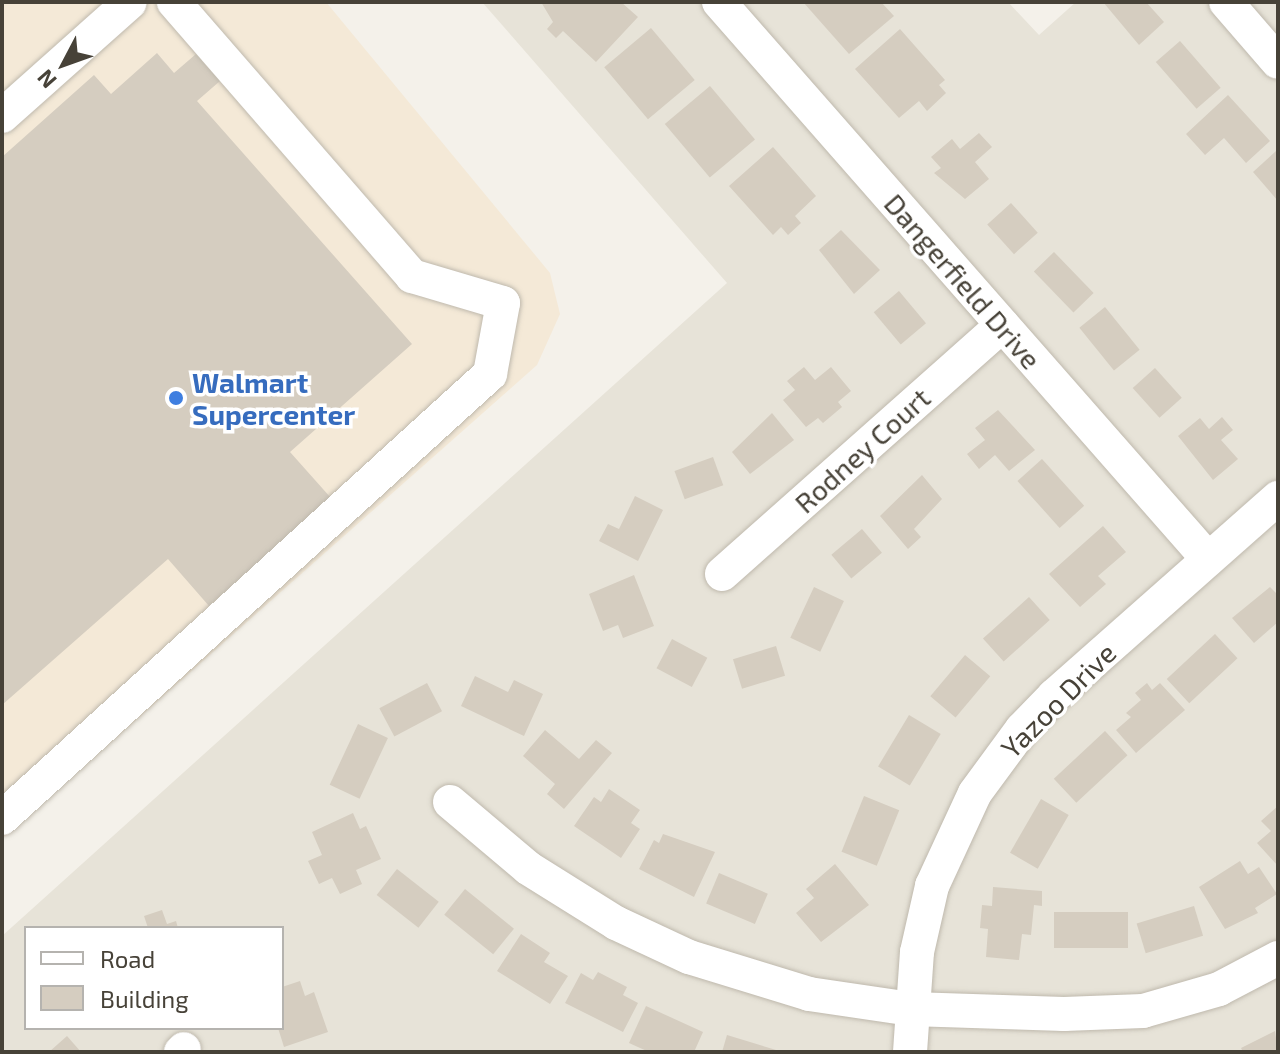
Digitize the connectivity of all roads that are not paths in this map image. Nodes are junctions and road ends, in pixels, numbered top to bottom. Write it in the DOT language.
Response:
graph roads {
  1 [pos="130,2"];
  2 [pos="174,2"];
  3 [pos="719,2"];
  4 [pos="1226,2"];
  5 [pos="1278,62"];
  6 [pos="2,116"];
  7 [pos="1002,325"];
  8 [pos="1278,498"];
  9 [pos="1208,559"];
  10 [pos="722,574"];
  11 [pos="450,802"];
  12 [pos="2,818"];
  13 [pos="1278,958"];
  14 [pos="911,1009"];
  15 [pos="910,1052"];
  1 -- 6 [label="street"];
  2 -- 12 [label="street"];
  3 -- 7 [label="street, Dangerfield Drive"];
  4 -- 5 [label="street"];
  7 -- 9 [label="street, Dangerfield Drive"];
  7 -- 10 [label="street, Rodney Court"];
  8 -- 9 [label="street, Yazoo Drive"];
  9 -- 14 [label="street, Yazoo Drive"];
  11 -- 14 [label="street"];
  13 -- 14 [label="street"];
  14 -- 15 [label="street, Yazoo Drive"];
}
